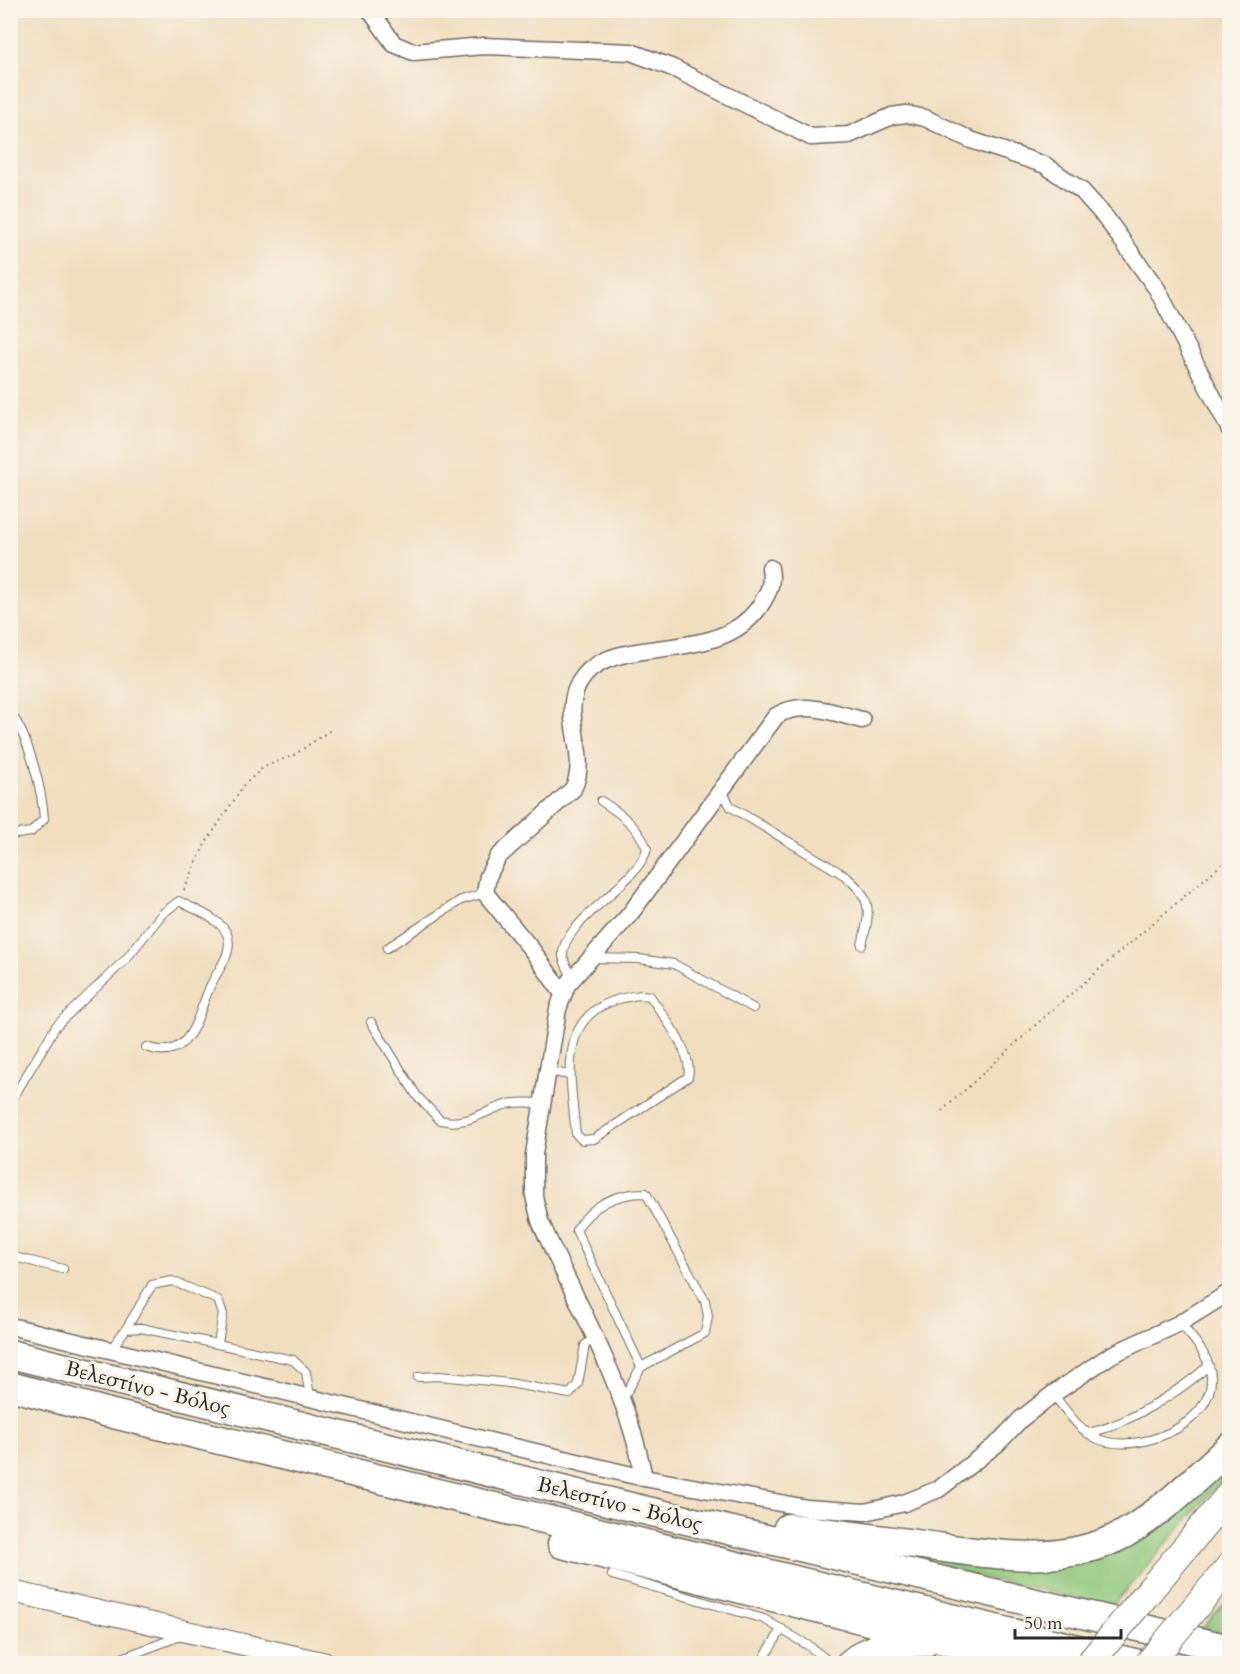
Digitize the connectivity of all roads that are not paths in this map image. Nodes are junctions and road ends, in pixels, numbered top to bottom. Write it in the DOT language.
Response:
graph roads {
  1 [pos="370,10"];
  2 [pos="1230,430"];
  3 [pos="770,568"];
  4 [pos="12,715"];
  5 [pos="862,720"];
  6 [pos="722,791"];
  7 [pos="601,801"];
  8 [pos="10,834"];
  9 [pos="485,892"];
  10 [pos="862,945"];
  11 [pos="387,948"];
  12 [pos="592,958"];
  13 [pos="572,978"];
  14 [pos="563,994"];
  15 [pos="753,1008"];
  16 [pos="371,1022"];
  17 [pos="146,1047"];
  18 [pos="547,1071"];
  19 [pos="570,1075"];
  20 [pos="10,1103"];
  21 [pos="542,1103"];
  22 [pos="10,1256"];
  23 [pos="63,1269"];
  24 [pos="1230,1292"];
  25 [pos="1180,1323"];
  26 [pos="10,1326"];
  27 [pos="126,1329"];
  28 [pos="595,1337"];
  29 [pos="218,1343"];
  30 [pos="111,1349"];
  31 [pos="10,1354"];
  32 [pos="1208,1366"];
  33 [pos="641,1367"];
  34 [pos="418,1377"];
  35 [pos="10,1386"];
  36 [pos="1053,1394"];
  37 [pos="310,1397"];
  38 [pos="622,1399"];
  39 [pos="110,1413"];
  40 [pos="1087,1433"];
  41 [pos="1230,1448"];
  42 [pos="644,1478"];
  43 [pos="1230,1494"];
  44 [pos="631,1507"];
  45 [pos="1230,1566"];
  46 [pos="612,1575"];
  47 [pos="10,1591"];
  48 [pos="782,1629"];
  49 [pos="189,1632"];
  50 [pos="964,1644"];
  51 [pos="1230,1649"];
  52 [pos="122,1658"];
  53 [pos="328,1664"];
  54 [pos="760,1664"];
  55 [pos="832,1664"];
  56 [pos="850,1664"];
  57 [pos="1041,1664"];
  58 [pos="1089,1664"];
  59 [pos="1139,1664"];
  60 [pos="1148,1664"];
  1 -- 2 [label="street"];
  3 -- 9 [label="street"];
  4 -- 8 [label="lane"];
  5 -- 6 [label="street"];
  6 -- 10 [label="lane"];
  6 -- 12 [label="street"];
  7 -- 13 [label="lane"];
  9 -- 11 [label="lane"];
  9 -- 14 [label="street"];
  12 -- 13 [label="street"];
  12 -- 15 [label="lane"];
  13 -- 14 [label="street"];
  14 -- 18 [label="street"];
  16 -- 21 [label="lane"];
  17 -- 20 [label="lane"];
  18 -- 19 [label="lane"];
  18 -- 21 [label="street"];
  19 -- 19 [label="lane"];
  21 -- 28 [label="street"];
  22 -- 23 [label="lane"];
  24 -- 25 [label="street"];
  25 -- 32 [label="lane"];
  25 -- 36 [label="street"];
  26 -- 30 [label="street"];
  27 -- 29 [label="lane"];
  27 -- 29 [label="lane"];
  27 -- 30 [label="lane"];
  28 -- 34 [label="lane"];
  28 -- 38 [label="street"];
  29 -- 37 [label="lane"];
  30 -- 37 [label="street"];
  31 -- 44 [label="highway, Βελεστίνο - Βόλος"];
  32 -- 40 [label="lane"];
  32 -- 40 [label="lane"];
  33 -- 33 [label="lane"];
  33 -- 38 [label="lane"];
  35 -- 39 [label="highway, Βελεστίνο - Βόλος"];
  36 -- 40 [label="lane"];
  36 -- 42 [label="street"];
  37 -- 42 [label="street"];
  38 -- 42 [label="street"];
  39 -- 50 [label="highway"];
  39 -- 59 [label="highway, Βελεστίνο - Βόλος"];
  41 -- 44 [label="highway"];
  43 -- 58 [label="main road, bridge"];
  44 -- 51 [label="highway, Βελεστίνο - Βόλος"];
  45 -- 60 [label="main road, bridge"];
  46 -- 48 [label="lane"];
  47 -- 49 [label="street"];
  48 -- 54 [label="lane"];
  48 -- 55 [label="lane"];
  49 -- 52 [label="lane"];
  49 -- 53 [label="street"];
  50 -- 56 [label="highway"];
  50 -- 57 [label="highway"];
}
